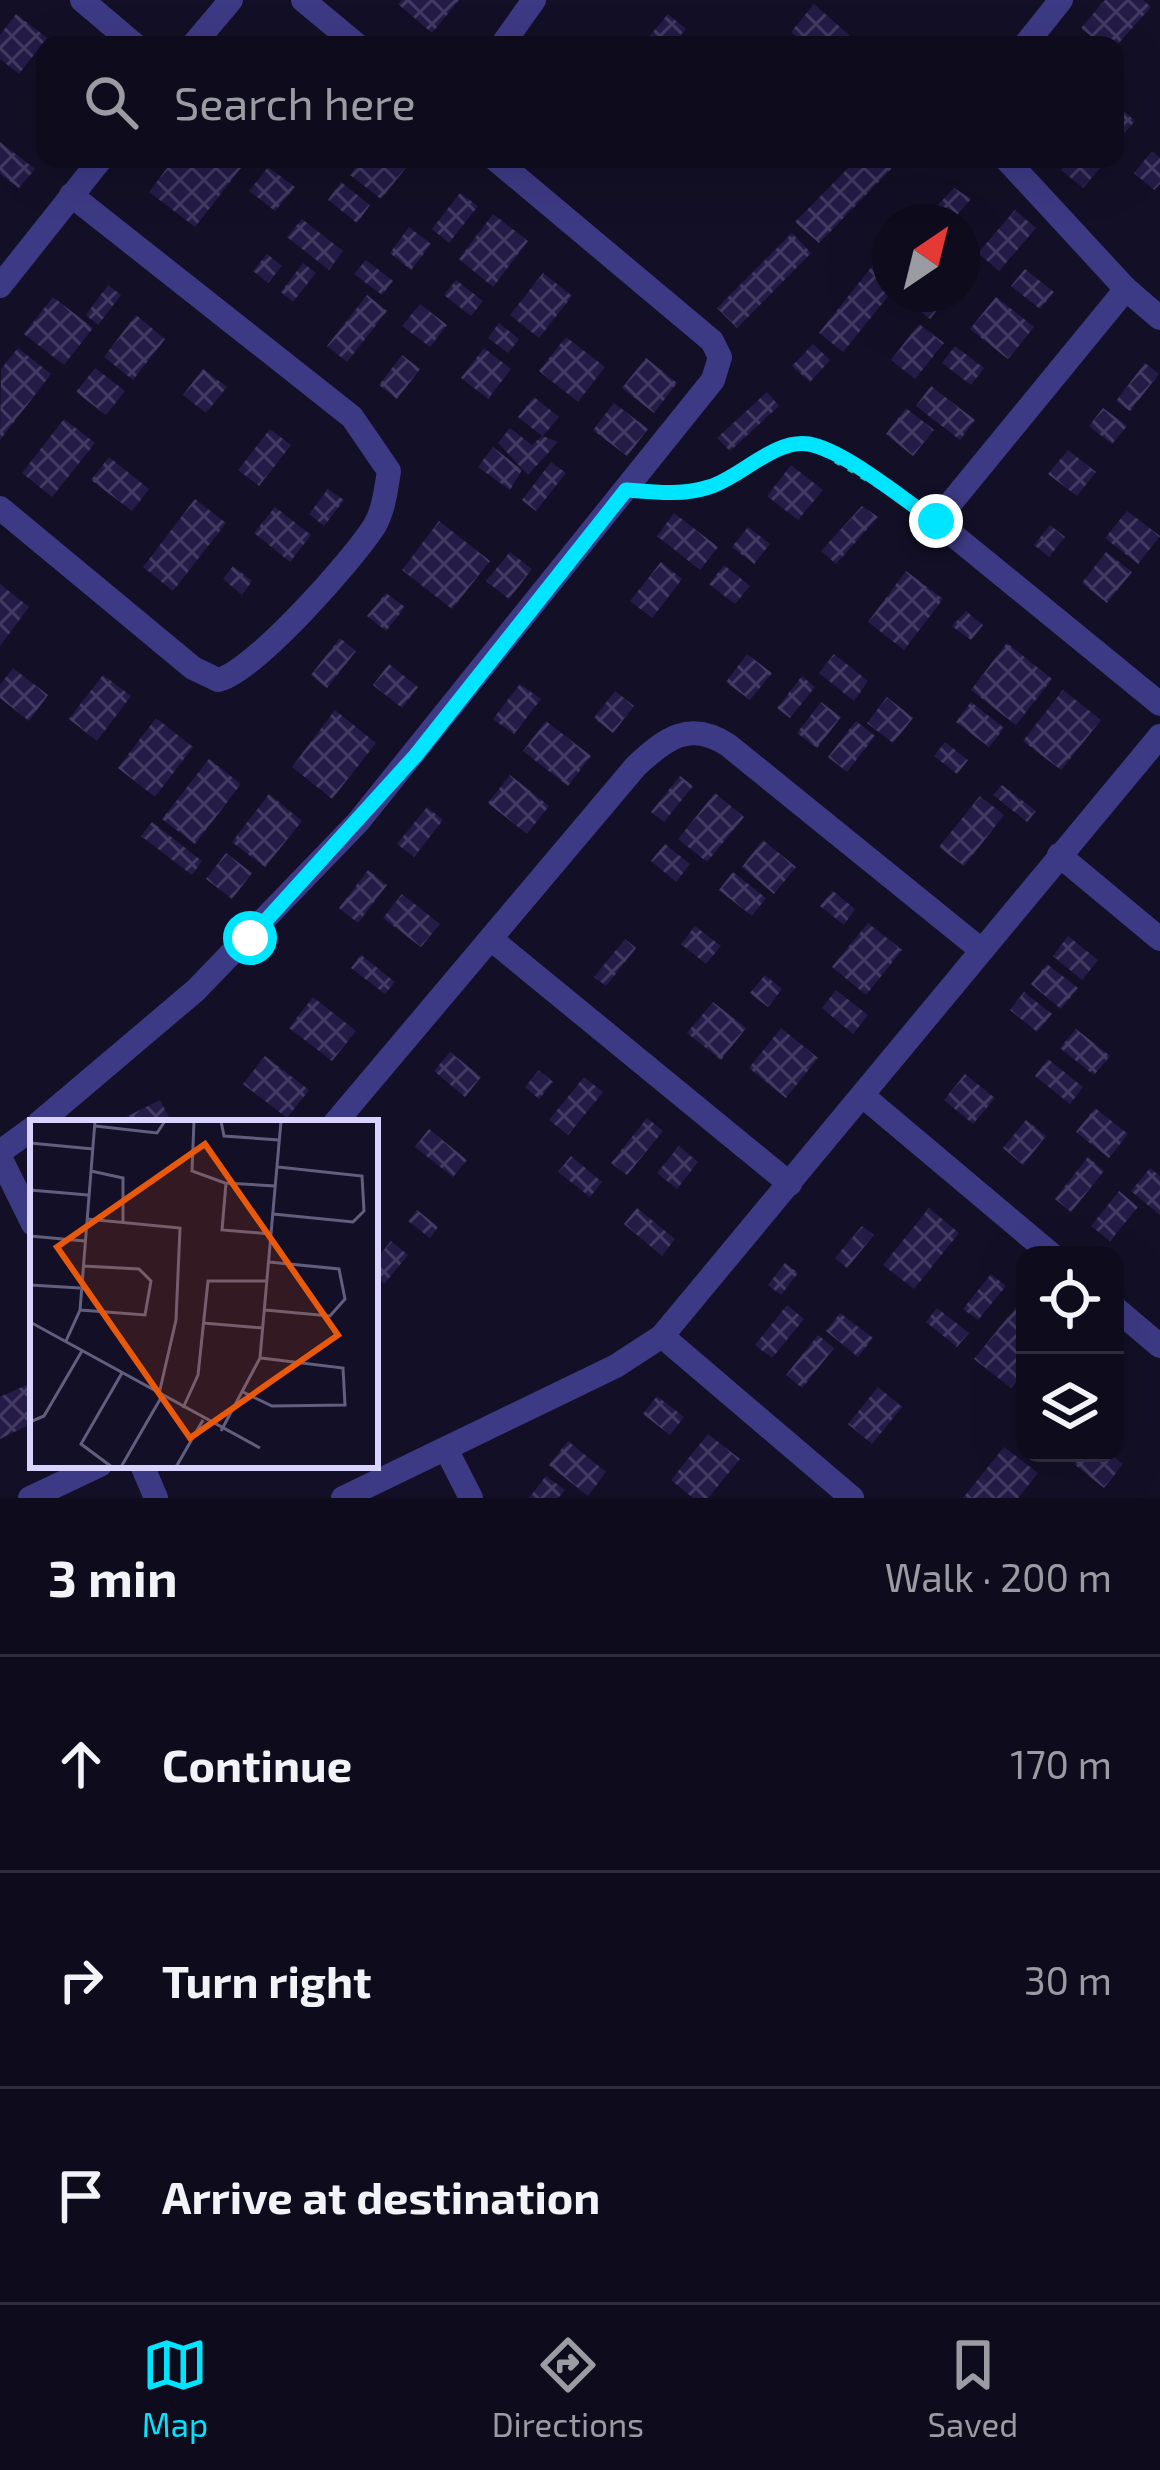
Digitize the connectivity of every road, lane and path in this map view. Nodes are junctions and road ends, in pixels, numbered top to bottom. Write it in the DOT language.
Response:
graph roads {
  1 [pos="82,0"];
  2 [pos="231,0"];
  3 [pos="303,0"];
  4 [pos="534,0"];
  5 [pos="1061,0"];
  6 [pos="124,36"];
  7 [pos="201,36"];
  8 [pos="346,36"];
  9 [pos="508,36"];
  10 [pos="1032,36"];
  11 [pos="93,168"];
  12 [pos="506,168"];
  13 [pos="1014,168"];
  14 [pos="71,195"];
  15 [pos="0,286"];
  16 [pos="1126,289"];
  17 [pos="1160,318"];
  18 [pos="626,490"];
  19 [pos="0,508"];
  20 [pos="936,521"];
  21 [pos="1160,704"];
  22 [pos="1160,736"];
  23 [pos="1059,855"];
  24 [pos="491,939"];
  25 [pos="1160,940"];
  26 [pos="980,949"];
  27 [pos="863,1096"];
  28 [pos="43,1120"];
  29 [pos="338,1120"];
  30 [pos="30,1133"];
  31 [pos="2,1164"];
  32 [pos="790,1184"];
  33 [pos="30,1218"];
  34 [pos="1041,1246"];
  35 [pos="1124,1316"];
  36 [pos="662,1336"];
  37 [pos="1160,1346"];
  38 [pos="446,1448"];
  39 [pos="94,1468"];
  40 [pos="143,1468"];
  41 [pos="30,1498"];
  42 [pos="156,1498"];
  43 [pos="344,1498"];
  44 [pos="471,1498"];
  45 [pos="852,1498"];
  1 -- 6 [label="street"];
  2 -- 7 [label="street"];
  3 -- 8 [label="street"];
  4 -- 9 [label="street"];
  5 -- 10 [label="street"];
  11 -- 14 [label="street"];
  12 -- 18 [label="street"];
  13 -- 16 [label="street"];
  14 -- 15 [label="street"];
  14 -- 19 [label="street"];
  16 -- 17 [label="street"];
  16 -- 20 [label="street"];
  18 -- 20 [label="path"];
  18 -- 28 [label="street"];
  20 -- 21 [label="street"];
  22 -- 23 [label="street"];
  23 -- 25 [label="street"];
  23 -- 26 [label="street"];
  24 -- 26 [label="street"];
  24 -- 29 [label="street"];
  24 -- 32 [label="street"];
  26 -- 27 [label="street"];
  27 -- 32 [label="street"];
  27 -- 34 [label="street"];
  30 -- 31 [label="street"];
  31 -- 33 [label="street"];
  32 -- 36 [label="street"];
  35 -- 37 [label="street"];
  36 -- 38 [label="street"];
  36 -- 45 [label="street"];
  38 -- 43 [label="street"];
  38 -- 44 [label="street"];
  39 -- 41 [label="street"];
  40 -- 42 [label="street"];
}
